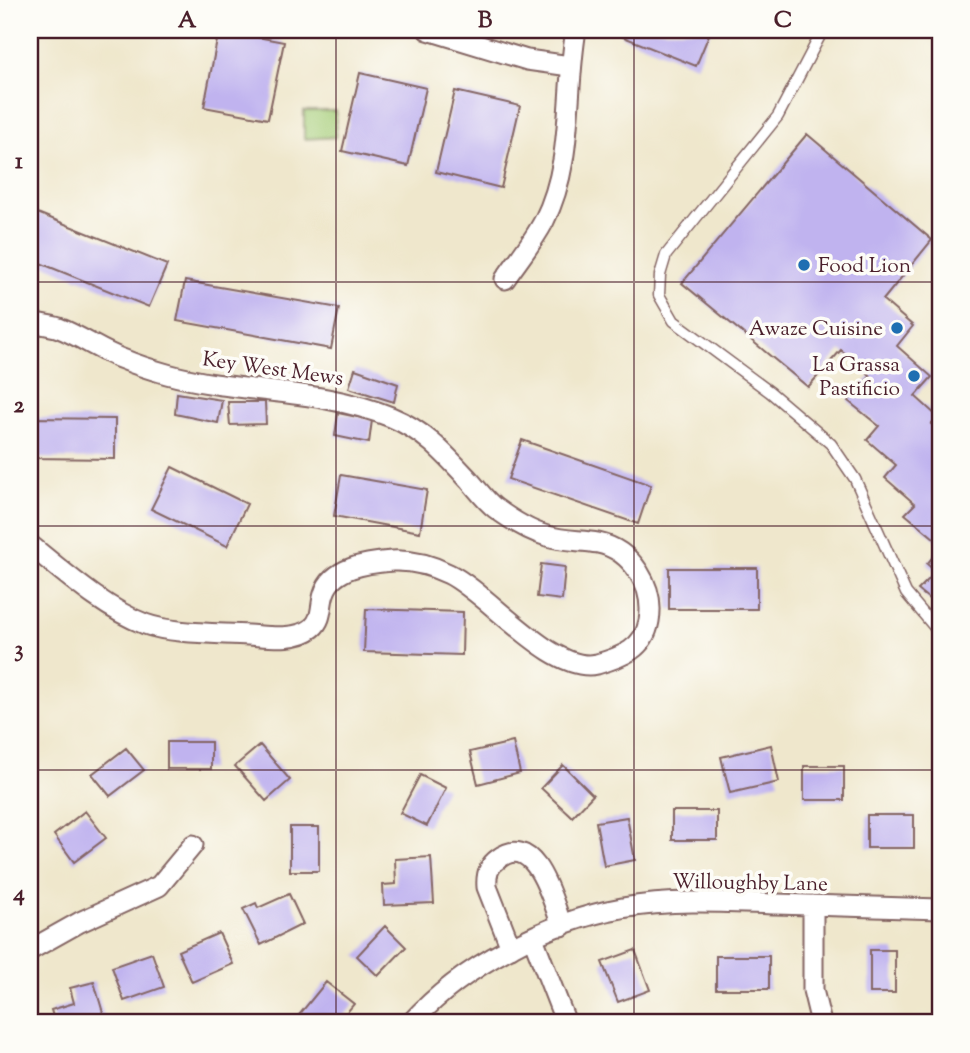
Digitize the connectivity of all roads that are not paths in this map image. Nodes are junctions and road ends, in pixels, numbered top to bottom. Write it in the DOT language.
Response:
graph roads {
  1 [pos="428,30"];
  2 [pos="576,30"];
  3 [pos="823,30"];
  4 [pos="570,66"];
  5 [pos="505,279"];
  6 [pos="30,323"];
  7 [pos="30,545"];
  8 [pos="940,632"];
  9 [pos="193,845"];
  10 [pos="813,905"];
  11 [pos="940,909"];
  12 [pos="562,926"];
  13 [pos="533,938"];
  14 [pos="511,948"];
  15 [pos="30,950"];
  16 [pos="411,1023"];
  17 [pos="566,1023"];
  18 [pos="821,1023"];
  1 -- 4 [label="street"];
  2 -- 4 [label="street"];
  3 -- 8 [label="lane"];
  4 -- 5 [label="street"];
  6 -- 7 [label="street, Key West Mews"];
  9 -- 15 [label="street"];
  10 -- 11 [label="street, Willoughby Lane"];
  10 -- 12 [label="street, Willoughby Lane"];
  10 -- 18 [label="street"];
  12 -- 13 [label="street, Willoughby Lane"];
  12 -- 14 [label="street"];
  13 -- 14 [label="street, Willoughby Lane"];
  13 -- 17 [label="street"];
  14 -- 16 [label="street, Willoughby Lane"];
}
